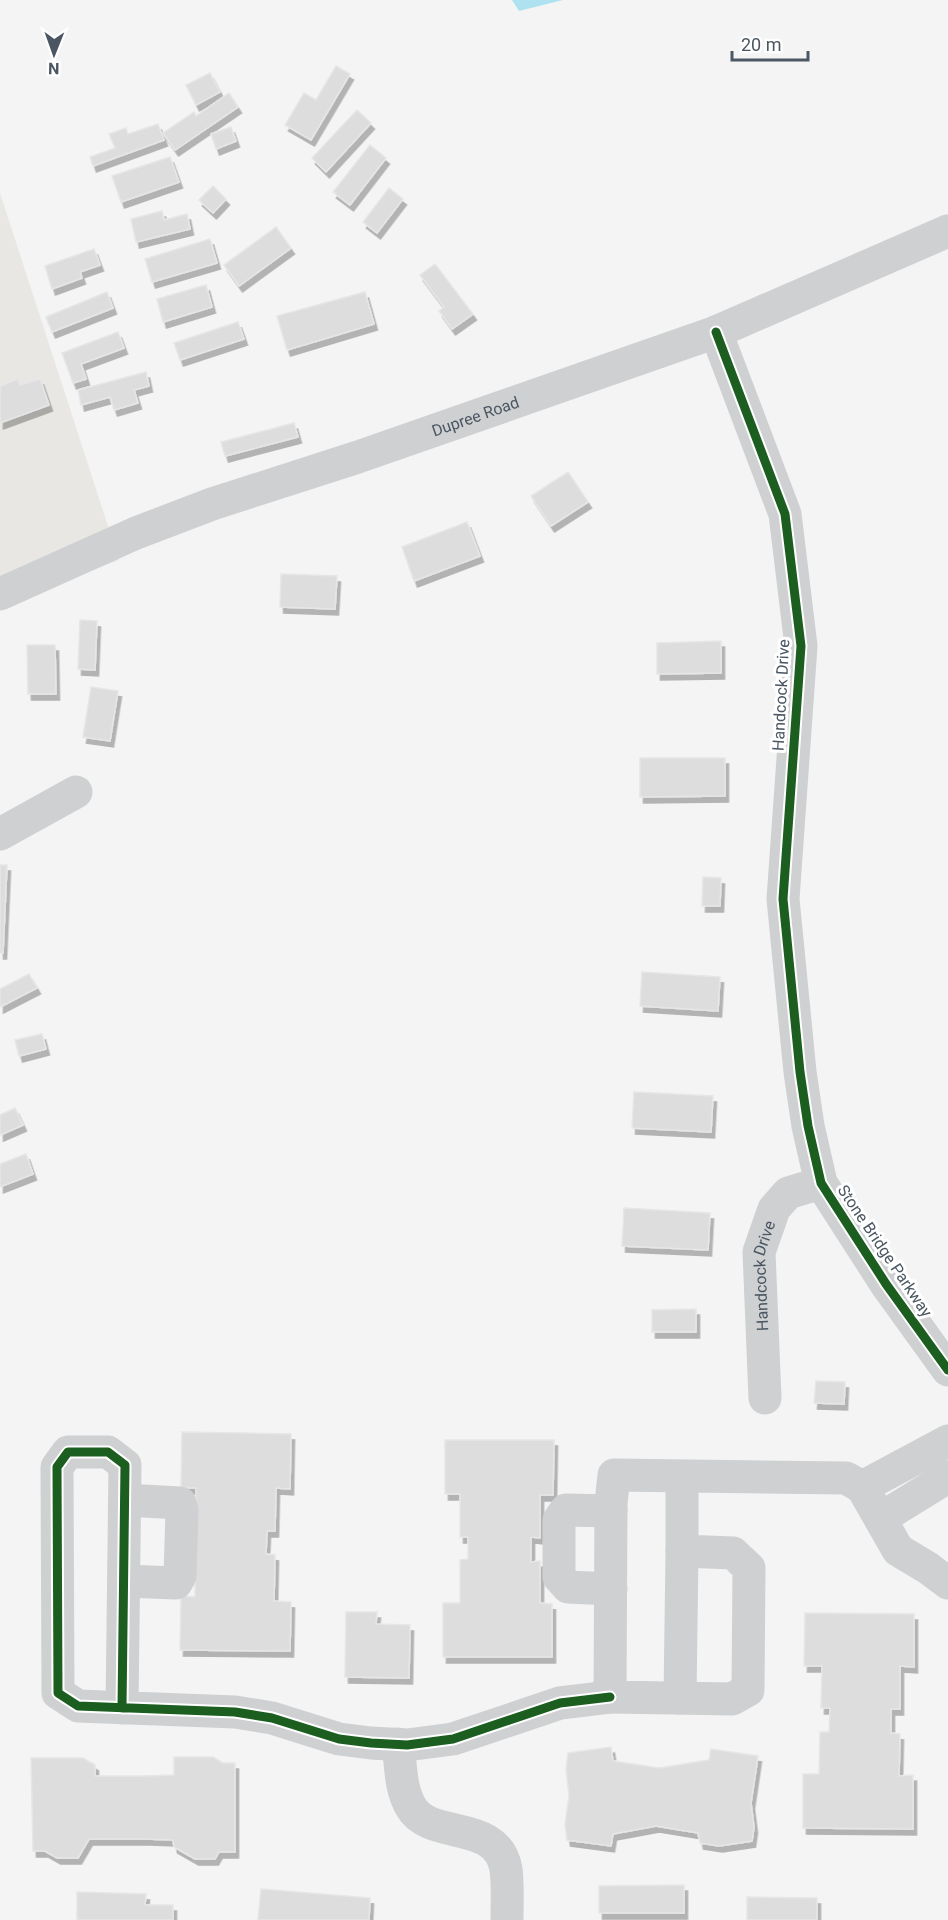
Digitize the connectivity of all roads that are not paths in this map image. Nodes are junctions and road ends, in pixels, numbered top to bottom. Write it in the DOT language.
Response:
graph roads {
  1 [pos="948,231"];
  2 [pos="716,332"];
  3 [pos="0,594"];
  4 [pos="76,792"];
  5 [pos="0,834"];
  6 [pos="800,1072"];
  7 [pos="821,1183"];
  8 [pos="948,1370"];
  9 [pos="765,1398"];
  10 [pos="948,1441"];
  11 [pos="682,1476"];
  12 [pos="948,1477"];
  13 [pos="862,1487"];
  14 [pos="125,1500"];
  15 [pos="611,1511"];
  16 [pos="881,1518"];
  17 [pos="682,1551"];
  18 [pos="124,1581"];
  19 [pos="948,1583"];
  20 [pos="610,1588"];
  21 [pos="610,1697"];
  22 [pos="680,1698"];
  23 [pos="122,1708"];
  24 [pos="398,1744"];
  25 [pos="507,1920"];
  1 -- 2 [label="street, Dupree Road"];
  2 -- 3 [label="street, Dupree Road"];
  2 -- 6 [label="street, Handcock Drive"];
  4 -- 5 [label="street"];
  6 -- 7 [label="street, Stone Bridge Parkway"];
  7 -- 8 [label="street, Stone Bridge Parkway"];
  7 -- 9 [label="street, Handcock Drive"];
  10 -- 13 [label="street"];
  11 -- 13 [label="street"];
  11 -- 15 [label="street"];
  11 -- 17 [label="street"];
  12 -- 16 [label="street"];
  13 -- 16 [label="street"];
  14 -- 18 [label="street"];
  14 -- 18 [label="street"];
  14 -- 23 [label="street"];
  15 -- 20 [label="street"];
  15 -- 20 [label="street"];
  16 -- 19 [label="street"];
  17 -- 22 [label="street"];
  17 -- 22 [label="street"];
  18 -- 23 [label="street"];
  20 -- 21 [label="street"];
  21 -- 22 [label="street"];
  21 -- 24 [label="street"];
  23 -- 24 [label="street"];
  24 -- 25 [label="street"];
}
